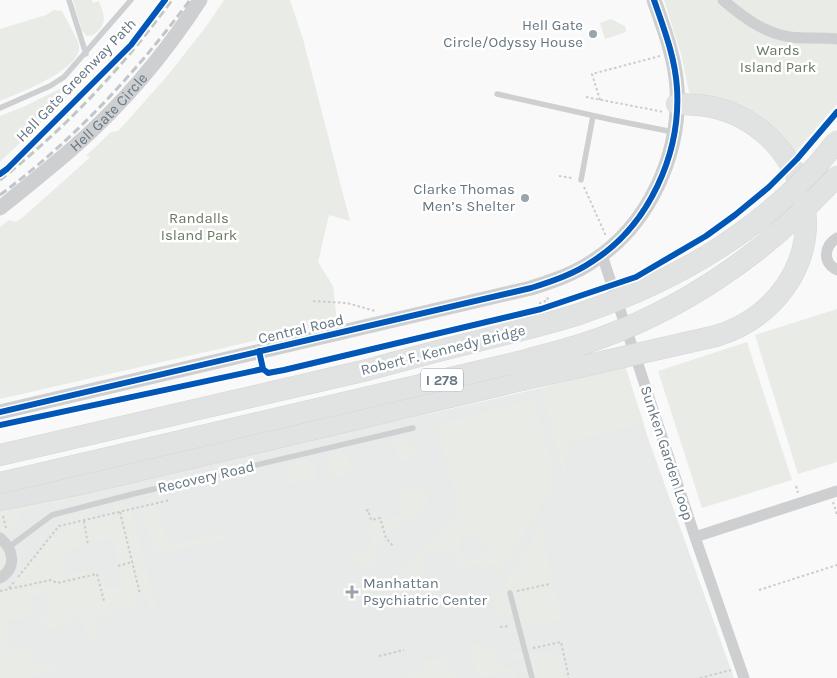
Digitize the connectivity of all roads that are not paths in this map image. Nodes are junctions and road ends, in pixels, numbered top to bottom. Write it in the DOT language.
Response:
graph roads {
  1 [pos="70,0"];
  2 [pos="131,0"];
  3 [pos="200,0"];
  4 [pos="654,0"];
  5 [pos="723,0"];
  6 [pos="837,39"];
  7 [pos="86,54"];
  8 [pos="497,94"];
  9 [pos="0,108"];
  10 [pos="670,108"];
  11 [pos="593,116"];
  12 [pos="674,132"];
  13 [pos="837,141"];
  14 [pos="837,176"];
  15 [pos="581,180"];
  16 [pos="0,208"];
  17 [pos="837,238"];
  18 [pos="607,251"];
  19 [pos="837,270"];
  20 [pos="0,412"];
  21 [pos="413,428"];
  22 [pos="0,455"];
  23 [pos="0,483"];
  24 [pos="837,490"];
  25 [pos="0,504"];
  26 [pos="695,537"];
  27 [pos="4,542"];
  28 [pos="0,578"];
  29 [pos="512,593"];
  30 [pos="742,673"];
  31 [pos="532,678"];
  1 -- 7 [label="lane"];
  2 -- 7 [label="lane"];
  3 -- 16 [label="street, Hell Gate Circle"];
  4 -- 10 [label="street"];
  5 -- 6 [label="street"];
  7 -- 9 [label="lane"];
  8 -- 11 [label="lane"];
  10 -- 12 [label="street"];
  10 -- 25 [label="highway, bridge"];
  11 -- 12 [label="lane"];
  11 -- 15 [label="lane"];
  12 -- 18 [label="street"];
  13 -- 22 [label="highway, Robert F. Kennedy Bridge / I 278, bridge"];
  14 -- 23 [label="highway, Robert F. Kennedy Bridge / I 278, bridge"];
  17 -- 19 [label="street"];
  18 -- 20 [label="street, Central Road"];
  18 -- 26 [label="street, Sunken Garden Loop"];
  21 -- 27 [label="lane, Recovery Road"];
  24 -- 26 [label="street, Sunken Garden Loop"];
  26 -- 30 [label="street"];
  27 -- 28 [label="street"];
  29 -- 31 [label="lane"];
}
